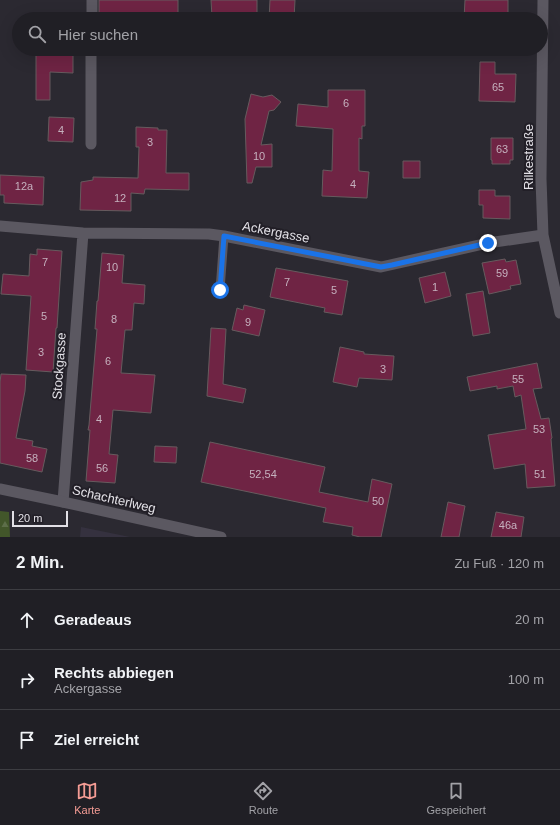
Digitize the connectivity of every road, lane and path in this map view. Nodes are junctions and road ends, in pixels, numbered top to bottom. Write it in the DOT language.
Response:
graph roads {
  1 [pos="92,0"];
  2 [pos="543,0"];
  3 [pos="92,12"];
  4 [pos="543,12"];
  5 [pos="91,56"];
  6 [pos="542,56"];
  7 [pos="90,144"];
  8 [pos="0,226"];
  9 [pos="83,233"];
  10 [pos="543,235"];
  11 [pos="224,236"];
  12 [pos="220,290"];
  13 [pos="560,313"];
  14 [pos="0,489"];
  15 [pos="63,502"];
  16 [pos="221,537"];
  1 -- 3 [label="street"];
  2 -- 4 [label="street, Rilkestraße"];
  5 -- 7 [label="street"];
  6 -- 10 [label="street, Rilkestraße"];
  8 -- 9 [label="street, Ackergasse"];
  9 -- 11 [label="street, Ackergasse"];
  9 -- 15 [label="street, Stockgasse"];
  10 -- 11 [label="street, Ackergasse"];
  10 -- 13 [label="street, Rilkestraße"];
  11 -- 12 [label="lane"];
  14 -- 15 [label="street, Schachterlweg"];
  15 -- 16 [label="street, Schachterlweg"];
}
